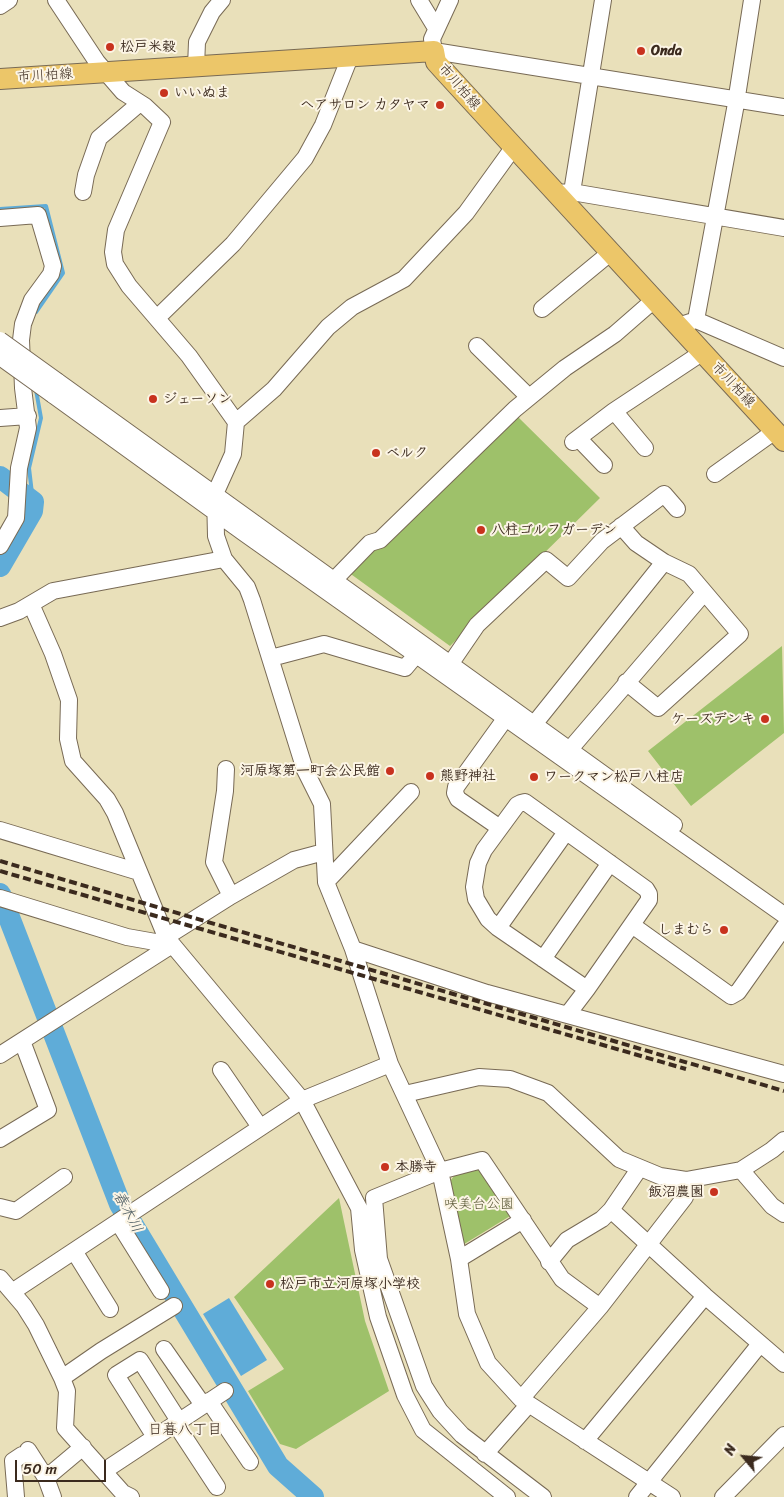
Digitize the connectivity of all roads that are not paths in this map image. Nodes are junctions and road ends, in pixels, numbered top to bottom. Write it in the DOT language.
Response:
graph roads {
  1 [pos="9,0"];
  2 [pos="56,0"];
  3 [pos="222,0"];
  4 [pos="419,0"];
  5 [pos="450,0"];
  6 [pos="602,0"];
  7 [pos="752,0"];
  8 [pos="0,6"];
  9 [pos="436,28"];
  10 [pos="434,50"];
  11 [pos="350,57"];
  12 [pos="196,67"];
  13 [pos="106,72"];
  14 [pos="591,76"];
  15 [pos="0,79"];
  16 [pos="736,99"];
  17 [pos="140,102"];
  18 [pos="784,107"];
  19 [pos="514,148"];
  20 [pos="83,192"];
  21 [pos="564,193"];
  22 [pos="716,216"];
  23 [pos="0,218"];
  24 [pos="784,228"];
  25 [pos="610,253"];
  26 [pos="654,300"];
  27 [pos="542,309"];
  28 [pos="157,318"];
  29 [pos="687,323"];
  30 [pos="0,340"];
  31 [pos="477,346"];
  32 [pos="703,352"];
  33 [pos="0,357"];
  34 [pos="784,358"];
  35 [pos="55,388"];
  36 [pos="530,398"];
  37 [pos="614,411"];
  38 [pos="28,416"];
  39 [pos="0,418"];
  40 [pos="236,422"];
  41 [pos="780,436"];
  42 [pos="646,448"];
  43 [pos="604,465"];
  44 [pos="715,474"];
  45 [pos="215,494"];
  46 [pos="677,509"];
  47 [pos="215,512"];
  48 [pos="621,526"];
  49 [pos="0,546"];
  50 [pos="224,559"];
  51 [pos="664,562"];
  52 [pos="335,579"];
  53 [pos="704,593"];
  54 [pos="31,604"];
  55 [pos="0,618"];
  56 [pos="416,655"];
  57 [pos="271,658"];
  58 [pos="451,663"];
  59 [pos="626,682"];
  60 [pos="505,719"];
  61 [pos="535,724"];
  62 [pos="571,748"];
  63 [pos="226,769"];
  64 [pos="411,792"];
  65 [pos="500,828"];
  66 [pos="4,831"];
  67 [pos="566,832"];
  68 [pos="324,852"];
  69 [pos="610,863"];
  70 [pos="139,872"];
  71 [pos="326,882"];
  72 [pos="231,896"];
  73 [pos="7,900"];
  74 [pos="784,905"];
  75 [pos="784,915"];
  76 [pos="632,925"];
  77 [pos="784,927"];
  78 [pos="498,928"];
  79 [pos="169,941"];
  80 [pos="353,949"];
  81 [pos="543,959"];
  82 [pos="587,989"];
  83 [pos="568,1014"];
  84 [pos="22,1041"];
  85 [pos="0,1055"];
  86 [pos="390,1064"];
  87 [pos="221,1070"];
  88 [pos="784,1074"];
  89 [pos="405,1094"];
  90 [pos="302,1100"];
  91 [pos="260,1127"];
  92 [pos="0,1139"];
  93 [pos="784,1140"];
  94 [pos="639,1169"];
  95 [pos="741,1170"];
  96 [pos="440,1171"];
  97 [pos="64,1177"];
  98 [pos="686,1180"];
  99 [pos="0,1208"];
  100 [pos="611,1210"];
  101 [pos="784,1214"];
  102 [pos="125,1217"];
  103 [pos="523,1220"];
  104 [pos="648,1244"];
  105 [pos="74,1251"];
  106 [pos="459,1259"];
  107 [pos="549,1262"];
  108 [pos="0,1278"];
  109 [pos="161,1291"];
  110 [pos="12,1292"];
  111 [pos="705,1296"];
  112 [pos="174,1306"];
  113 [pos="600,1307"];
  114 [pos="110,1309"];
  115 [pos="760,1344"];
  116 [pos="164,1348"];
  117 [pos="784,1364"];
  118 [pos="62,1378"];
  119 [pos="225,1391"];
  120 [pos="525,1402"];
  121 [pos="206,1403"];
  122 [pos="177,1422"];
  123 [pos="784,1435"];
  124 [pos="155,1436"];
  125 [pos="585,1441"];
  126 [pos="82,1447"];
  127 [pos="485,1454"];
  128 [pos="250,1462"];
  129 [pos="104,1472"];
  130 [pos="46,1478"];
  131 [pos="648,1482"];
  132 [pos="217,1488"];
  133 [pos="497,1494"];
  134 [pos="16,1497"];
  135 [pos="53,1497"];
  136 [pos="132,1497"];
  137 [pos="543,1497"];
  138 [pos="637,1497"];
  139 [pos="672,1497"];
  140 [pos="723,1497"];
  1 -- 8 [label="street"];
  2 -- 13 [label="street"];
  3 -- 12 [label="street"];
  4 -- 9 [label="street"];
  5 -- 9 [label="street"];
  6 -- 14 [label="street"];
  7 -- 16 [label="street"];
  9 -- 10 [label="street"];
  10 -- 11 [label="main road, 市川柏線"];
  10 -- 14 [label="street"];
  10 -- 19 [label="main road, 市川柏線"];
  11 -- 12 [label="main road, 市川柏線"];
  11 -- 28 [label="street"];
  12 -- 13 [label="main road, 市川柏線"];
  13 -- 15 [label="main road, 市川柏線"];
  13 -- 17 [label="street"];
  14 -- 16 [label="street"];
  14 -- 21 [label="street"];
  16 -- 18 [label="street"];
  16 -- 22 [label="street"];
  17 -- 20 [label="street"];
  17 -- 28 [label="street"];
  19 -- 21 [label="main road, 市川柏線"];
  19 -- 40 [label="street"];
  21 -- 22 [label="street"];
  21 -- 25 [label="main road, 市川柏線"];
  22 -- 24 [label="street"];
  22 -- 29 [label="street"];
  23 -- 38 [label="street"];
  25 -- 26 [label="main road, 市川柏線"];
  25 -- 27 [label="street"];
  26 -- 29 [label="main road, 市川柏線"];
  26 -- 36 [label="street"];
  28 -- 40 [label="street"];
  29 -- 32 [label="main road, 市川柏線"];
  29 -- 34 [label="street"];
  30 -- 35 [label="street, bridge"];
  31 -- 36 [label="street"];
  32 -- 37 [label="street"];
  32 -- 41 [label="main road, 市川柏線"];
  33 -- 35 [label="street, bridge"];
  35 -- 45 [label="street"];
  35 -- 47 [label="street"];
  36 -- 52 [label="street"];
  37 -- 42 [label="street"];
  37 -- 43 [label="street"];
  38 -- 39 [label="street"];
  38 -- 49 [label="street"];
  40 -- 45 [label="street"];
  41 -- 44 [label="street"];
  45 -- 47 [label="street"];
  45 -- 52 [label="street"];
  46 -- 48 [label="street"];
  47 -- 50 [label="street"];
  47 -- 56 [label="street"];
  48 -- 51 [label="street"];
  48 -- 58 [label="street"];
  50 -- 54 [label="street"];
  50 -- 57 [label="street"];
  51 -- 53 [label="street"];
  51 -- 61 [label="street"];
  52 -- 58 [label="street"];
  53 -- 59 [label="street"];
  53 -- 59 [label="street"];
  54 -- 55 [label="street"];
  54 -- 70 [label="street"];
  56 -- 57 [label="street"];
  56 -- 60 [label="street"];
  57 -- 68 [label="street"];
  58 -- 61 [label="street"];
  59 -- 62 [label="street"];
  60 -- 65 [label="street"];
  60 -- 75 [label="street"];
  61 -- 62 [label="street"];
  62 -- 74 [label="street"];
  63 -- 72 [label="street"];
  64 -- 71 [label="street"];
  65 -- 67 [label="street"];
  65 -- 78 [label="street"];
  66 -- 70 [label="street"];
  67 -- 69 [label="street"];
  67 -- 78 [label="street"];
  68 -- 71 [label="street"];
  68 -- 72 [label="street"];
  69 -- 76 [label="street"];
  69 -- 81 [label="street"];
  70 -- 79 [label="street"];
  71 -- 80 [label="street"];
  72 -- 79 [label="street"];
  73 -- 79 [label="street"];
  76 -- 77 [label="street"];
  76 -- 82 [label="street"];
  78 -- 81 [label="street"];
  79 -- 84 [label="street"];
  79 -- 90 [label="street"];
  80 -- 83 [label="street"];
  80 -- 86 [label="street"];
  81 -- 82 [label="street"];
  82 -- 83 [label="street"];
  83 -- 88 [label="street"];
  84 -- 85 [label="street"];
  84 -- 92 [label="street"];
  86 -- 89 [label="street"];
  86 -- 90 [label="street"];
  87 -- 91 [label="street"];
  89 -- 94 [label="street"];
  89 -- 96 [label="street"];
  90 -- 91 [label="street"];
  90 -- 133 [label="street"];
  91 -- 102 [label="street"];
  93 -- 95 [label="street"];
  94 -- 98 [label="street"];
  94 -- 100 [label="street"];
  95 -- 98 [label="street"];
  95 -- 101 [label="street"];
  96 -- 103 [label="street"];
  96 -- 106 [label="street"];
  96 -- 127 [label="street"];
  97 -- 99 [label="street"];
  98 -- 104 [label="street"];
  100 -- 104 [label="street"];
  100 -- 107 [label="street"];
  102 -- 105 [label="street"];
  102 -- 109 [label="street"];
  103 -- 106 [label="street"];
  103 -- 107 [label="street"];
  104 -- 111 [label="street"];
  104 -- 113 [label="street"];
  105 -- 110 [label="street"];
  105 -- 114 [label="street"];
  106 -- 120 [label="street"];
  107 -- 113 [label="street"];
  108 -- 110 [label="street"];
  110 -- 118 [label="street"];
  111 -- 115 [label="street"];
  111 -- 125 [label="street"];
  112 -- 118 [label="street"];
  113 -- 120 [label="street"];
  115 -- 117 [label="street"];
  115 -- 131 [label="street"];
  116 -- 121 [label="street"];
  118 -- 126 [label="street"];
  119 -- 121 [label="street"];
  120 -- 125 [label="street"];
  120 -- 127 [label="street"];
  121 -- 122 [label="street"];
  121 -- 128 [label="street"];
  122 -- 124 [label="street"];
  122 -- 124 [label="street"];
  122 -- 132 [label="street"];
  123 -- 140 [label="street"];
  124 -- 129 [label="street"];
  125 -- 131 [label="street"];
  126 -- 129 [label="street"];
  126 -- 130 [label="street"];
  127 -- 137 [label="street"];
  129 -- 136 [label="street"];
  130 -- 134 [label="street"];
  130 -- 135 [label="street"];
  131 -- 138 [label="street"];
  131 -- 139 [label="street"];
}
